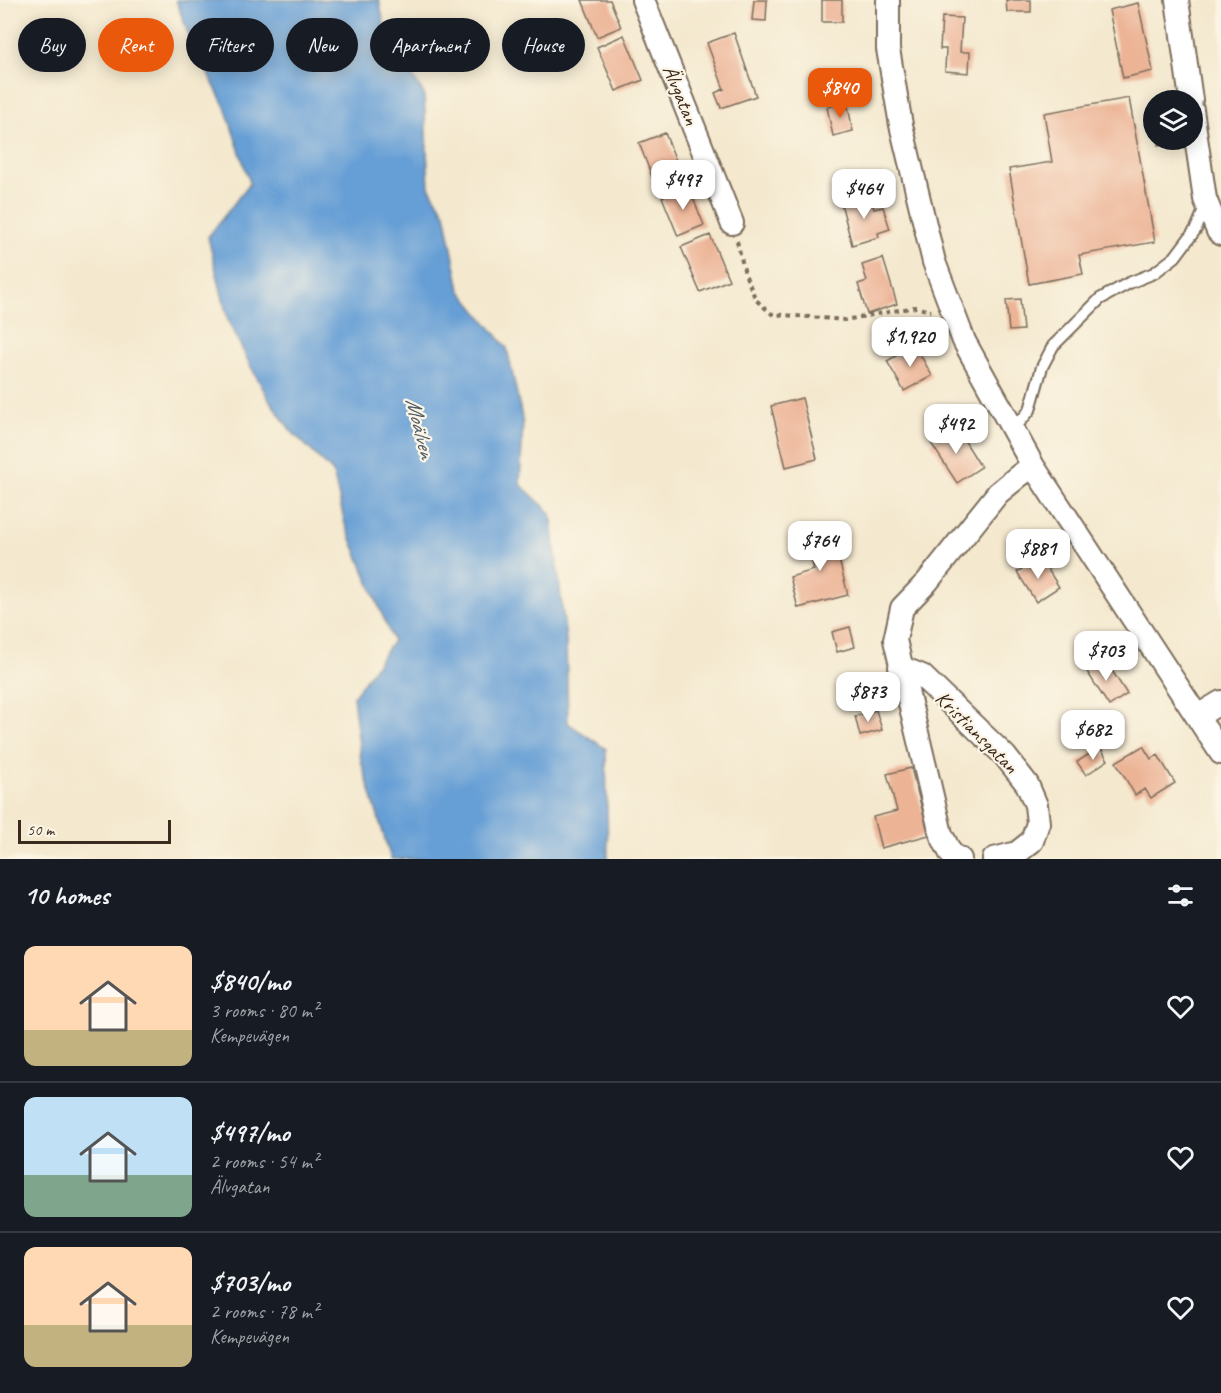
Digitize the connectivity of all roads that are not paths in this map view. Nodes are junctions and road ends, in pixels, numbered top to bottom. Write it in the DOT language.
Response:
graph roads {
  1 [pos="643,0"];
  2 [pos="888,0"];
  3 [pos="1177,0"];
  4 [pos="1190,90"];
  5 [pos="1198,150"];
  6 [pos="1207,204"];
  7 [pos="732,223"];
  8 [pos="1221,234"];
  9 [pos="1013,430"];
  10 [pos="1034,466"];
  11 [pos="900,667"];
  12 [pos="1221,702"];
  13 [pos="1198,716"];
  14 [pos="1221,753"];
  15 [pos="960,859"];
  16 [pos="994,859"];
  1 -- 7 [label="street, Älvgatan"];
  2 -- 9 [label="street"];
  3 -- 4 [label="street"];
  5 -- 6 [label="street"];
  6 -- 8 [label="street"];
  6 -- 9 [label="lane"];
  9 -- 10 [label="street"];
  10 -- 11 [label="street, Kristiansgatan"];
  10 -- 13 [label="street"];
  11 -- 15 [label="street, Kristiansgatan"];
  11 -- 16 [label="street, Kristiansgatan"];
  12 -- 13 [label="street"];
  13 -- 14 [label="street"];
}
